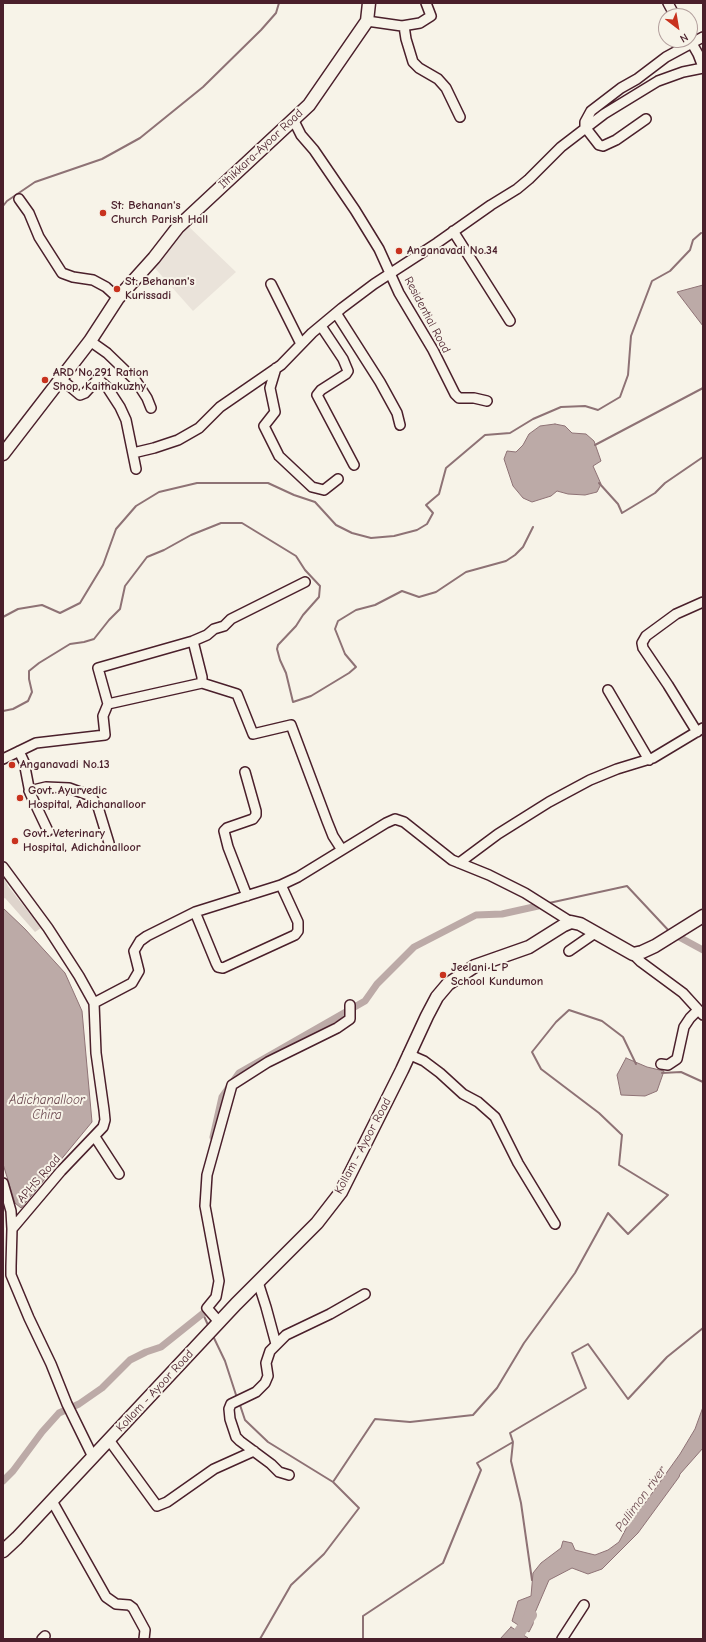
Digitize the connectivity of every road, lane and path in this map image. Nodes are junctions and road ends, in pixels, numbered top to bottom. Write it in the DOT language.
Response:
graph roads {
  1 [pos="369,3"];
  2 [pos="426,3"];
  3 [pos="367,21"];
  4 [pos="404,26"];
  5 [pos="680,48"];
  6 [pos="695,48"];
  7 [pos="703,67"];
  8 [pos="460,117"];
  9 [pos="293,119"];
  10 [pos="646,119"];
  11 [pos="585,127"];
  12 [pos="19,200"];
  13 [pos="453,231"];
  14 [pos="391,273"];
  15 [pos="272,284"];
  16 [pos="118,298"];
  17 [pos="336,313"];
  18 [pos="510,321"];
  19 [pos="321,326"];
  20 [pos="90,341"];
  21 [pos="301,344"];
  22 [pos="276,368"];
  23 [pos="61,379"];
  24 [pos="487,401"];
  25 [pos="151,408"];
  26 [pos="400,426"];
  27 [pos="133,453"];
  28 [pos="3,454"];
  29 [pos="354,465"];
  30 [pos="136,469"];
  31 [pos="338,479"];
  32 [pos="305,582"];
  33 [pos="703,602"];
  34 [pos="193,641"];
  35 [pos="202,683"];
  36 [pos="608,690"];
  37 [pos="108,704"];
  38 [pos="700,730"];
  39 [pos="19,751"];
  40 [pos="3,759"];
  41 [pos="649,760"];
  42 [pos="245,772"];
  43 [pos="30,790"];
  44 [pos="48,831"];
  45 [pos="109,843"];
  46 [pos="342,850"];
  47 [pos="459,863"];
  48 [pos="3,867"];
  49 [pos="281,885"];
  50 [pos="247,896"];
  51 [pos="195,912"];
  52 [pos="703,916"];
  53 [pos="571,922"];
  54 [pos="595,933"];
  55 [pos="569,951"];
  56 [pos="633,954"];
  57 [pos="94,1003"];
  58 [pos="350,1005"];
  59 [pos="700,1013"];
  60 [pos="408,1054"];
  61 [pos="661,1064"];
  62 [pos="95,1137"];
  63 [pos="119,1174"];
  64 [pos="3,1183"];
  65 [pos="555,1224"];
  66 [pos="12,1229"];
  67 [pos="7,1268"];
  68 [pos="258,1282"];
  69 [pos="366,1294"];
  70 [pos="219,1322"];
  71 [pos="276,1344"];
  72 [pos="109,1440"];
  73 [pos="254,1451"];
  74 [pos="93,1457"];
  75 [pos="289,1476"];
  76 [pos="52,1501"];
  77 [pos="3,1551"];
  78 [pos="584,1605"];
  79 [pos="144,1639"];
  80 [pos="562,1639"];
  1 -- 3 [label="main road, Ithikkara-Ayoor Road"];
  2 -- 4 [label="street"];
  3 -- 4 [label="street"];
  3 -- 9 [label="main road, Ithikkara-Ayoor Road"];
  4 -- 8 [label="street"];
  5 -- 11 [label="street"];
  6 -- 7 [label="street"];
  7 -- 11 [label="street"];
  9 -- 14 [label="street, Residential Road"];
  9 -- 16 [label="main road, Ithikkara-Ayoor Road"];
  10 -- 11 [label="street"];
  11 -- 13 [label="street"];
  12 -- 16 [label="street"];
  13 -- 14 [label="street"];
  13 -- 18 [label="street"];
  14 -- 17 [label="street"];
  14 -- 24 [label="street, Residential Road"];
  15 -- 21 [label="street"];
  16 -- 20 [label="main road, Ithikkara-Ayoor Road"];
  17 -- 19 [label="street"];
  17 -- 26 [label="street"];
  19 -- 21 [label="street"];
  19 -- 29 [label="street"];
  20 -- 23 [label="main road, Ithikkara-Ayoor Road"];
  20 -- 25 [label="street"];
  21 -- 22 [label="street"];
  22 -- 27 [label="street"];
  22 -- 31 [label="street"];
  23 -- 27 [label="street"];
  23 -- 28 [label="main road, Ithikkara-Ayoor Road"];
  27 -- 30 [label="street"];
  32 -- 34 [label="street"];
  33 -- 38 [label="street"];
  34 -- 35 [label="street"];
  34 -- 37 [label="street"];
  35 -- 37 [label="street"];
  35 -- 46 [label="street"];
  36 -- 41 [label="street"];
  37 -- 39 [label="street"];
  38 -- 41 [label="street"];
  39 -- 40 [label="street"];
  39 -- 43 [label="street"];
  41 -- 47 [label="street"];
  42 -- 50 [label="street"];
  43 -- 44 [label="street"];
  43 -- 45 [label="street"];
  46 -- 47 [label="street"];
  46 -- 49 [label="street"];
  47 -- 53 [label="street"];
  48 -- 57 [label="street"];
  49 -- 50 [label="street"];
  49 -- 51 [label="street"];
  50 -- 51 [label="street"];
  51 -- 57 [label="street"];
  52 -- 56 [label="main road"];
  53 -- 54 [label="main road"];
  53 -- 60 [label="main road, Kollam - Ayoor Road"];
  54 -- 55 [label="street"];
  54 -- 56 [label="main road"];
  56 -- 59 [label="street"];
  57 -- 62 [label="street, APHS Road"];
  58 -- 70 [label="street"];
  59 -- 61 [label="street"];
  60 -- 65 [label="street"];
  60 -- 68 [label="main road, Kollam - Ayoor Road"];
  62 -- 63 [label="street"];
  62 -- 66 [label="street, APHS Road"];
  64 -- 66 [label="street"];
  66 -- 67 [label="street"];
  67 -- 74 [label="street"];
  68 -- 70 [label="main road, Kollam - Ayoor Road"];
  68 -- 71 [label="street"];
  69 -- 71 [label="street"];
  70 -- 72 [label="main road, Kollam - Ayoor Road"];
  71 -- 73 [label="street"];
  72 -- 73 [label="street"];
  72 -- 74 [label="main road, Kollam - Ayoor Road"];
  73 -- 75 [label="street"];
  74 -- 76 [label="main road, Kollam - Ayoor Road"];
  76 -- 77 [label="main road, Kollam - Ayoor Road"];
  76 -- 79 [label="street"];
  78 -- 80 [label="street"];
}
